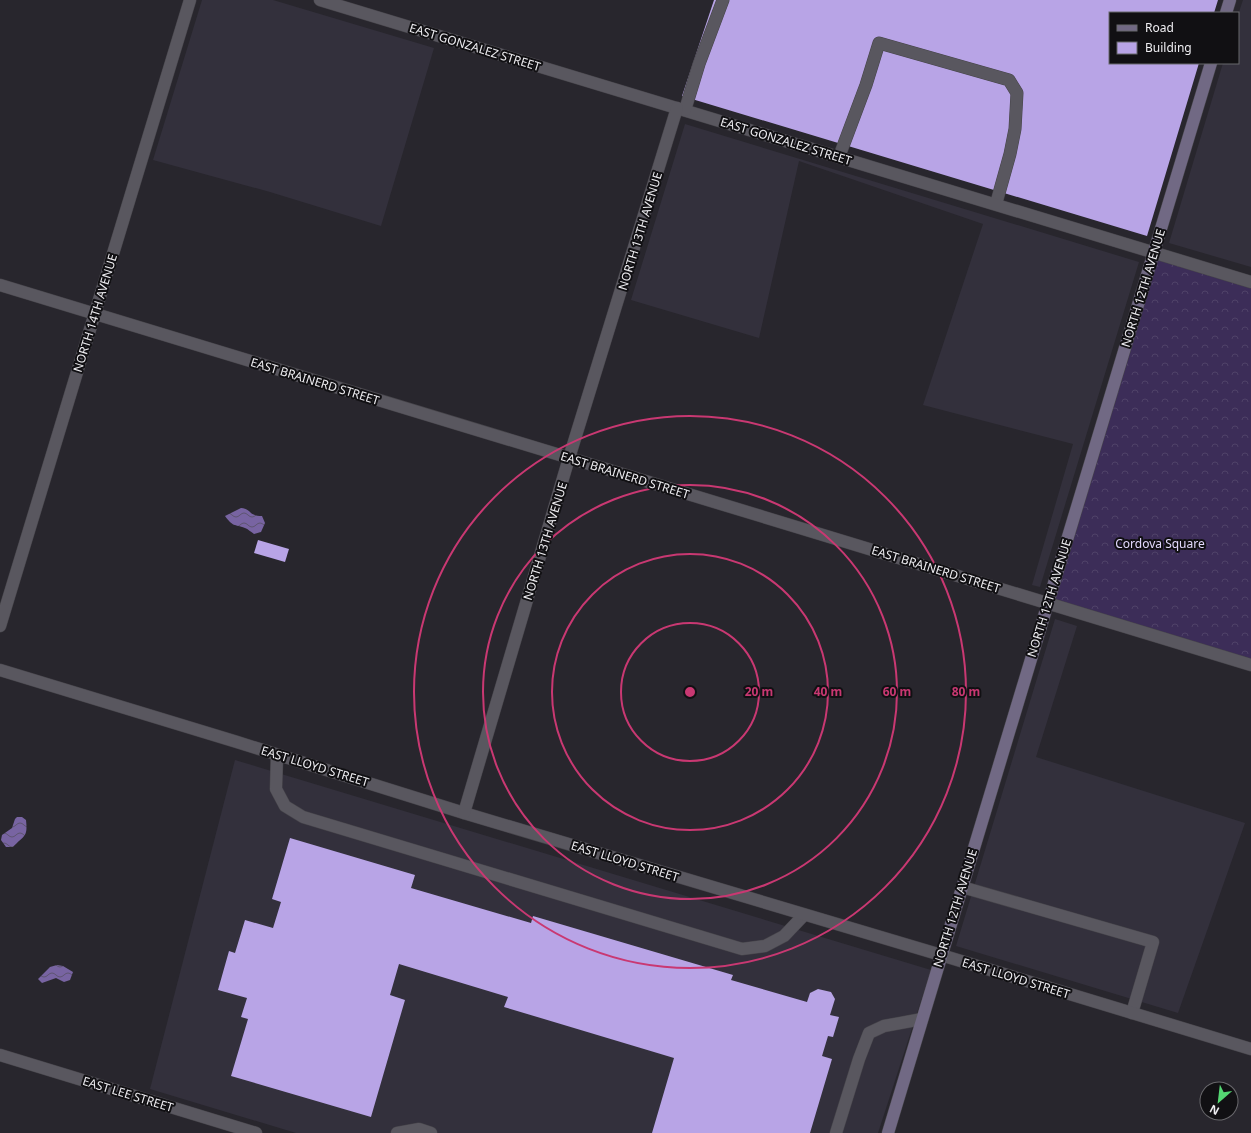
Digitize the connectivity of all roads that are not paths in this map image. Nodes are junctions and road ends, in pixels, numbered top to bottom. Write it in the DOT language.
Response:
graph roads {
  1 [pos="190,0"];
  2 [pos="320,0"];
  3 [pos="722,0"];
  4 [pos="1230,0"];
  5 [pos="1226,12"];
  6 [pos="1211,64"];
  7 [pos="681,109"];
  8 [pos="839,157"];
  9 [pos="996,204"];
  10 [pos="1154,252"];
  11 [pos="1251,282"];
  12 [pos="0,285"];
  13 [pos="94,314"];
  14 [pos="569,458"];
  15 [pos="1048,603"];
  16 [pos="0,626"];
  17 [pos="1251,665"];
  18 [pos="0,670"];
  19 [pos="277,754"];
  20 [pos="464,813"];
  21 [pos="962,887"];
  22 [pos="804,914"];
  23 [pos="941,955"];
  24 [pos="1132,1014"];
  25 [pos="922,1019"];
  26 [pos="1251,1050"];
  27 [pos="0,1055"];
  28 [pos="256,1133"];
  29 [pos="397,1133"];
  30 [pos="431,1133"];
  31 [pos="836,1133"];
  32 [pos="888,1133"];
  1 -- 13 [label="street, NORTH 14TH AVENUE"];
  2 -- 7 [label="street, EAST GONZALEZ STREET"];
  3 -- 7 [label="street, NORTH 13TH AVENUE"];
  4 -- 5 [label="street"];
  6 -- 10 [label="street, NORTH 12TH AVENUE"];
  7 -- 8 [label="street, EAST GONZALEZ STREET"];
  7 -- 14 [label="street, NORTH 13TH AVENUE"];
  8 -- 9 [label="street, EAST GONZALEZ STREET"];
  8 -- 9 [label="street"];
  9 -- 10 [label="street, EAST GONZALEZ STREET"];
  10 -- 11 [label="street, EAST GONZALEZ STREET"];
  10 -- 15 [label="street, NORTH 12TH AVENUE"];
  12 -- 13 [label="street, EAST BRAINERD STREET"];
  13 -- 14 [label="street, EAST BRAINERD STREET"];
  13 -- 16 [label="street, NORTH 14TH AVENUE"];
  14 -- 15 [label="street, EAST BRAINERD STREET"];
  14 -- 20 [label="street, NORTH 13TH AVENUE"];
  15 -- 17 [label="street, EAST BRAINERD STREET"];
  15 -- 21 [label="street, NORTH 12TH AVENUE"];
  18 -- 19 [label="street, EAST LLOYD STREET"];
  19 -- 20 [label="street, EAST LLOYD STREET"];
  19 -- 22 [label="street"];
  20 -- 22 [label="street, EAST LLOYD STREET"];
  21 -- 23 [label="street, NORTH 12TH AVENUE"];
  21 -- 24 [label="street"];
  22 -- 23 [label="street, EAST LLOYD STREET"];
  23 -- 24 [label="street, EAST LLOYD STREET"];
  23 -- 25 [label="street, NORTH 12TH AVENUE"];
  24 -- 26 [label="street, EAST LLOYD STREET"];
  25 -- 31 [label="street"];
  25 -- 32 [label="street, NORTH 12TH AVENUE"];
  27 -- 28 [label="street, EAST LEE STREET"];
  29 -- 30 [label="street"];
}
